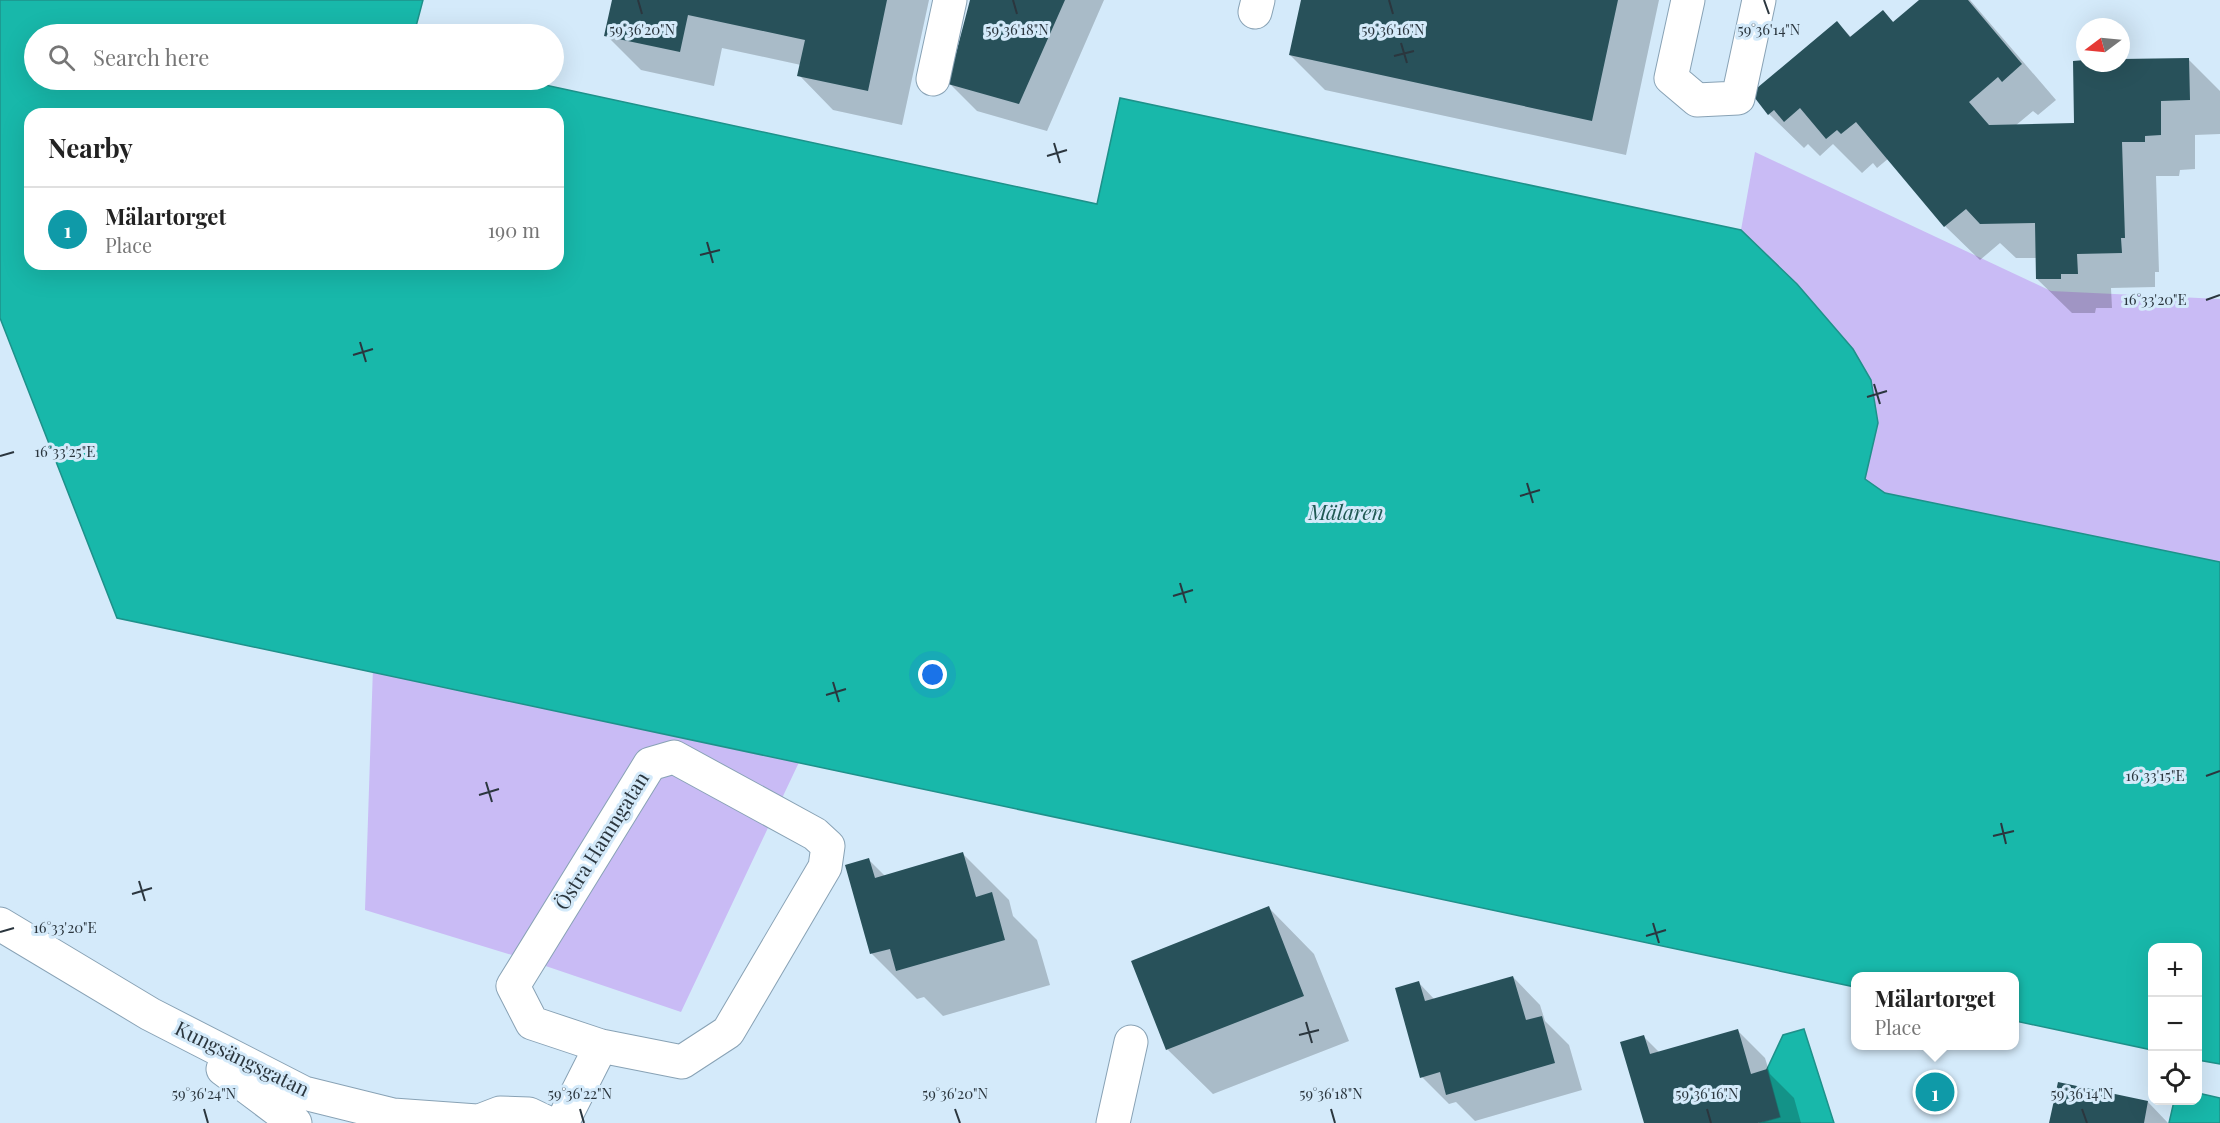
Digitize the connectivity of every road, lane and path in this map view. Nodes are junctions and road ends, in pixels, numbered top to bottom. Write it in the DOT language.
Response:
graph roads {
  1 [pos="950,0"];
  2 [pos="1688,0"];
  3 [pos="1759,0"];
  4 [pos="933,79"];
  5 [pos="0,924"];
  6 [pos="150,1014"];
  7 [pos="1131,1042"];
  8 [pos="601,1047"];
  9 [pos="476,1122"];
  10 [pos="296,1123"];
  11 [pos="548,1123"];
  12 [pos="562,1123"];
  13 [pos="1113,1123"];
  1 -- 4 [label="street"];
  2 -- 3 [label="street"];
  5 -- 6 [label="street, Kungsängsgatan"];
  6 -- 9 [label="street, Kungsängsgatan"];
  6 -- 10 [label="street, Kungsängsgatan"];
  7 -- 13 [label="street"];
  8 -- 8 [label="street, Östra Hamngatan"];
  8 -- 12 [label="street"];
  9 -- 11 [label="street, Kungsängsgatan"];
}
